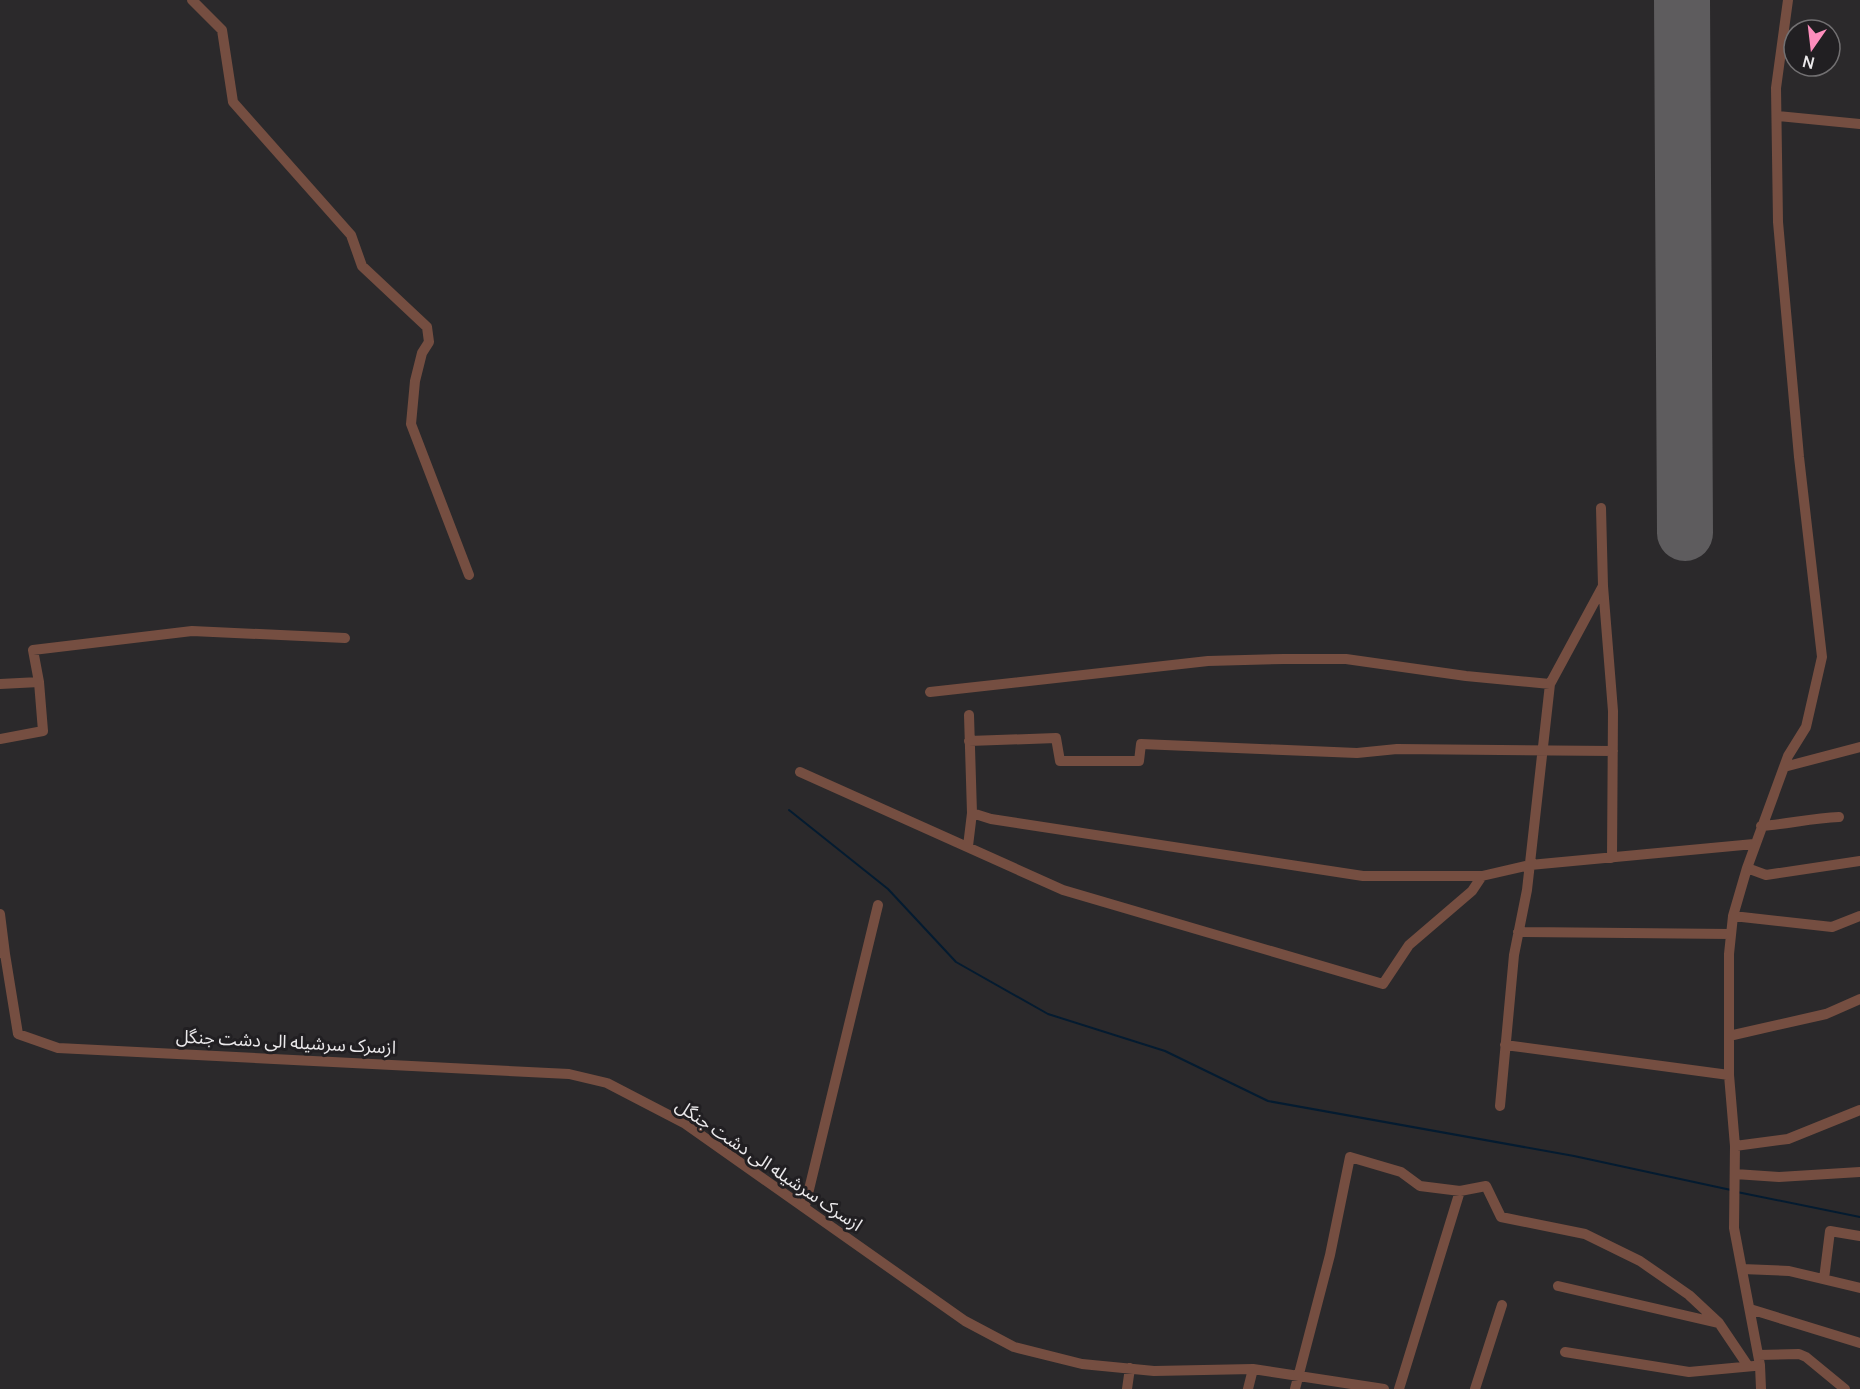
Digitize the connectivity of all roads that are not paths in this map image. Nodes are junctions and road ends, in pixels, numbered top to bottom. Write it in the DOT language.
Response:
graph roads {
  1 [pos="192,0"];
  2 [pos="1788,0"];
  3 [pos="1777,116"];
  4 [pos="1860,124"];
  5 [pos="1601,508"];
  6 [pos="469,575"];
  7 [pos="1603,586"];
  8 [pos="345,638"];
  9 [pos="39,682"];
  10 [pos="0,684"];
  11 [pos="1550,684"];
  12 [pos="930,692"];
  13 [pos="969,715"];
  14 [pos="0,739"];
  15 [pos="969,741"];
  16 [pos="1860,747"];
  17 [pos="1542,750"];
  18 [pos="1613,751"];
  19 [pos="1784,767"];
  20 [pos="800,772"];
  21 [pos="972,813"];
  22 [pos="1839,817"];
  23 [pos="1761,826"];
  24 [pos="1754,844"];
  25 [pos="968,846"];
  26 [pos="1612,858"];
  27 [pos="1860,861"];
  28 [pos="1530,865"];
  29 [pos="1747,868"];
  30 [pos="1482,876"];
  31 [pos="878,905"];
  32 [pos="0,914"];
  33 [pos="1733,916"];
  34 [pos="1860,916"];
  35 [pos="1518,932"];
  36 [pos="1731,934"];
  37 [pos="2,953"];
  38 [pos="1860,999"];
  39 [pos="1729,1036"];
  40 [pos="1505,1045"];
  41 [pos="1730,1075"];
  42 [pos="1500,1106"];
  43 [pos="1860,1110"];
  44 [pos="1735,1146"];
  45 [pos="1860,1172"];
  46 [pos="1735,1174"];
  47 [pos="1460,1191"];
  48 [pos="805,1206"];
  49 [pos="1860,1236"];
  50 [pos="1742,1269"];
  51 [pos="1824,1279"];
  52 [pos="1558,1286"];
  53 [pos="1860,1288"];
  54 [pos="1502,1305"];
  55 [pos="1750,1309"];
  56 [pos="1719,1323"];
  57 [pos="1860,1343"];
  58 [pos="1565,1352"];
  59 [pos="1759,1360"];
  60 [pos="1748,1366"];
  61 [pos="1130,1368"];
  62 [pos="1252,1369"];
  63 [pos="1300,1376"];
  64 [pos="1127,1389"];
  65 [pos="1248,1389"];
  66 [pos="1295,1389"];
  67 [pos="1384,1389"];
  68 [pos="1399,1389"];
  69 [pos="1474,1389"];
  70 [pos="1761,1389"];
  71 [pos="1845,1389"];
  1 -- 6 [label="street"];
  2 -- 3 [label="street"];
  3 -- 4 [label="street"];
  3 -- 19 [label="street"];
  5 -- 7 [label="street"];
  7 -- 11 [label="street"];
  7 -- 18 [label="street"];
  8 -- 9 [label="street"];
  9 -- 10 [label="street"];
  9 -- 14 [label="street"];
  11 -- 12 [label="street"];
  11 -- 17 [label="street"];
  13 -- 15 [label="street"];
  15 -- 17 [label="street"];
  15 -- 21 [label="street"];
  16 -- 19 [label="street"];
  17 -- 18 [label="street"];
  17 -- 28 [label="street"];
  18 -- 26 [label="street"];
  19 -- 23 [label="street"];
  20 -- 25 [label="street"];
  21 -- 25 [label="street"];
  21 -- 30 [label="street"];
  22 -- 23 [label="street"];
  23 -- 24 [label="street"];
  24 -- 26 [label="street"];
  24 -- 29 [label="street"];
  25 -- 30 [label="street"];
  26 -- 28 [label="street"];
  27 -- 29 [label="street"];
  28 -- 30 [label="street"];
  28 -- 35 [label="street"];
  29 -- 33 [label="street"];
  31 -- 48 [label="street"];
  32 -- 37 [label="street"];
  33 -- 34 [label="street"];
  33 -- 36 [label="street"];
  35 -- 36 [label="street"];
  35 -- 40 [label="street"];
  36 -- 39 [label="street"];
  37 -- 48 [label="street, ازسرک سرشیله الی دشت جنگل"];
  38 -- 39 [label="street"];
  39 -- 41 [label="street"];
  40 -- 41 [label="street"];
  40 -- 42 [label="street"];
  41 -- 44 [label="street"];
  43 -- 44 [label="street"];
  44 -- 46 [label="street"];
  45 -- 46 [label="street"];
  46 -- 50 [label="street"];
  47 -- 56 [label="street"];
  47 -- 63 [label="street"];
  47 -- 68 [label="street"];
  48 -- 61 [label="street, ازسرک سرشیله الی دشت جنگل"];
  49 -- 51 [label="street"];
  50 -- 51 [label="street"];
  50 -- 55 [label="street"];
  51 -- 53 [label="street"];
  52 -- 56 [label="street"];
  54 -- 69 [label="street"];
  55 -- 57 [label="street"];
  55 -- 59 [label="street"];
  56 -- 60 [label="street"];
  58 -- 60 [label="street"];
  59 -- 60 [label="street"];
  59 -- 70 [label="street"];
  59 -- 71 [label="street"];
  61 -- 62 [label="street, ازسرک سرشیله الی دشت جنگل"];
  61 -- 64 [label="street"];
  62 -- 63 [label="street, ازسرک سرشیله الی دشت جنگل"];
  62 -- 65 [label="street"];
  63 -- 66 [label="street"];
  63 -- 67 [label="street, ازسرک سرشیله الی دشت جنگل"];
}
